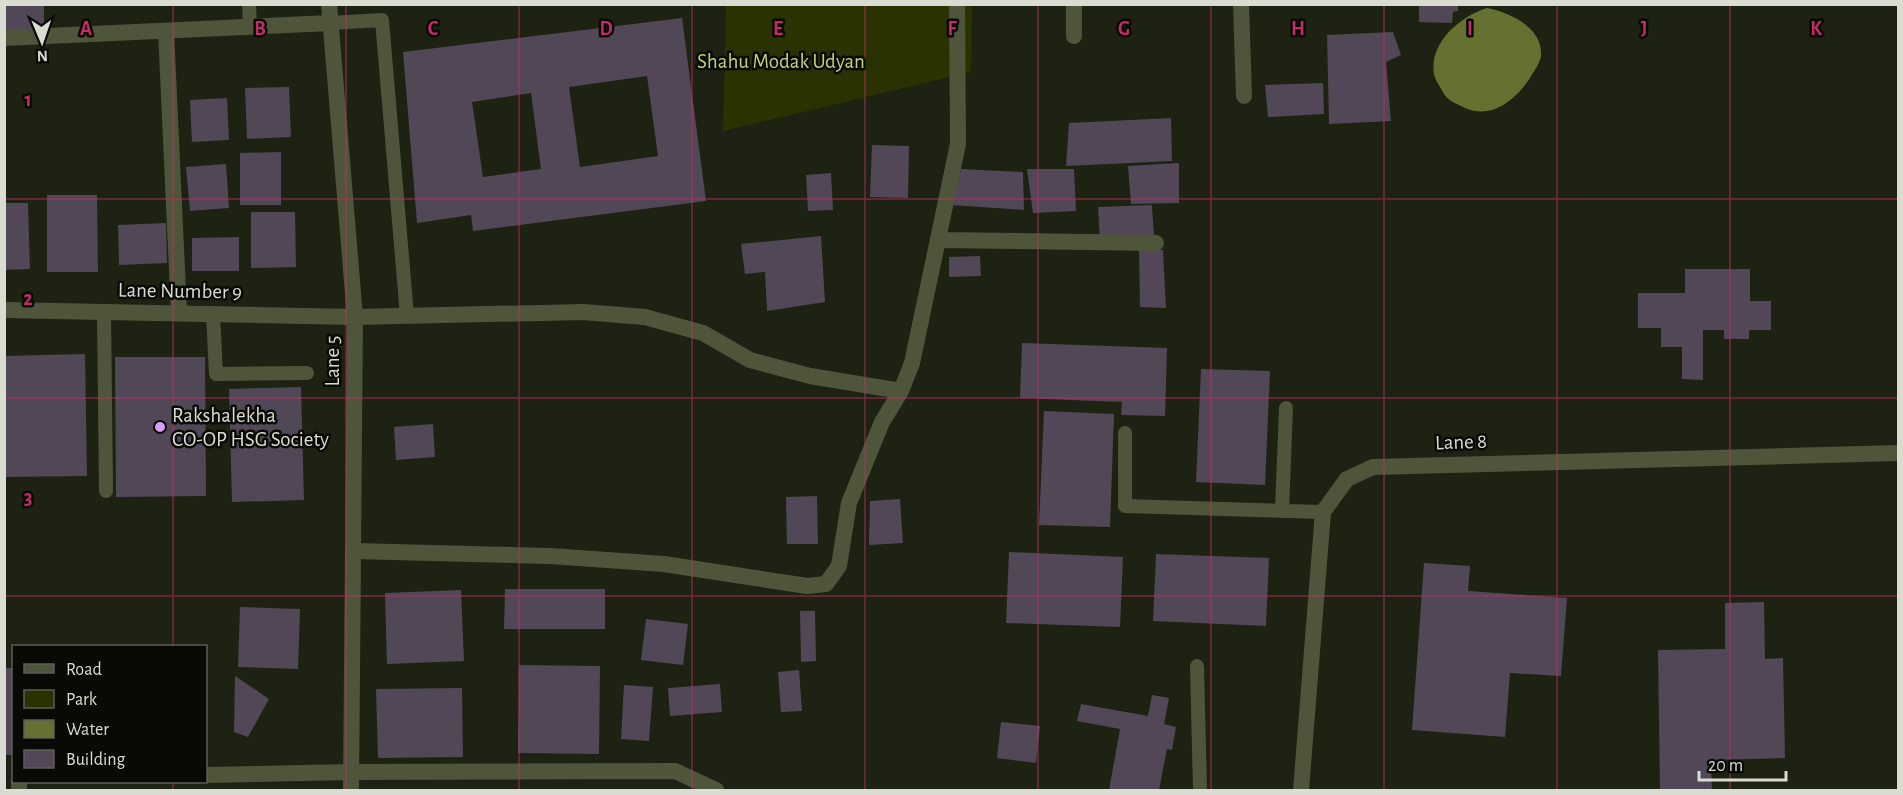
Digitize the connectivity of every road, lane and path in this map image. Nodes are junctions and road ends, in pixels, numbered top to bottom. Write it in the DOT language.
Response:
graph roads {
  1 [pos="249,4"];
  2 [pos="329,4"];
  3 [pos="957,4"];
  4 [pos="1074,4"];
  5 [pos="1241,4"];
  6 [pos="330,23"];
  7 [pos="250,27"];
  8 [pos="166,31"];
  9 [pos="1074,36"];
  10 [pos="4,38"];
  11 [pos="1244,96"];
  12 [pos="938,240"];
  13 [pos="1156,243"];
  14 [pos="4,310"];
  15 [pos="104,312"];
  16 [pos="179,313"];
  17 [pos="213,314"];
  18 [pos="407,316"];
  19 [pos="355,317"];
  20 [pos="308,373"];
  21 [pos="901,391"];
  22 [pos="1286,408"];
  23 [pos="1125,433"];
  24 [pos="1899,453"];
  25 [pos="106,491"];
  26 [pos="1282,511"];
  27 [pos="1323,512"];
  28 [pos="354,551"];
  29 [pos="1197,666"];
  30 [pos="351,772"];
  31 [pos="207,775"];
  32 [pos="351,790"];
  33 [pos="716,790"];
  34 [pos="1200,790"];
  35 [pos="1301,790"];
  1 -- 7 [label="lane"];
  2 -- 6 [label="street, Lane 5"];
  3 -- 12 [label="street"];
  4 -- 9 [label="street"];
  5 -- 11 [label="street"];
  6 -- 7 [label="street"];
  6 -- 18 [label="lane"];
  6 -- 19 [label="street, Lane 5"];
  7 -- 8 [label="street"];
  8 -- 10 [label="street"];
  8 -- 16 [label="street"];
  12 -- 13 [label="street"];
  12 -- 21 [label="street"];
  14 -- 15 [label="street, Lane Number 9"];
  15 -- 16 [label="street, Lane Number 9"];
  15 -- 25 [label="lane"];
  16 -- 17 [label="street, Lane Number 9"];
  17 -- 19 [label="street, Lane Number 9"];
  17 -- 20 [label="lane"];
  18 -- 19 [label="street, Lane Number 9"];
  18 -- 21 [label="street, Lane Number 9"];
  19 -- 28 [label="street, Lane 5"];
  21 -- 28 [label="street"];
  22 -- 26 [label="lane"];
  23 -- 26 [label="lane"];
  24 -- 27 [label="street, Lane 8"];
  26 -- 27 [label="lane"];
  27 -- 35 [label="street"];
  28 -- 30 [label="street, Lane 5"];
  29 -- 34 [label="lane"];
  30 -- 31 [label="street"];
  30 -- 32 [label="street, Lane 5"];
  30 -- 33 [label="street"];
}
